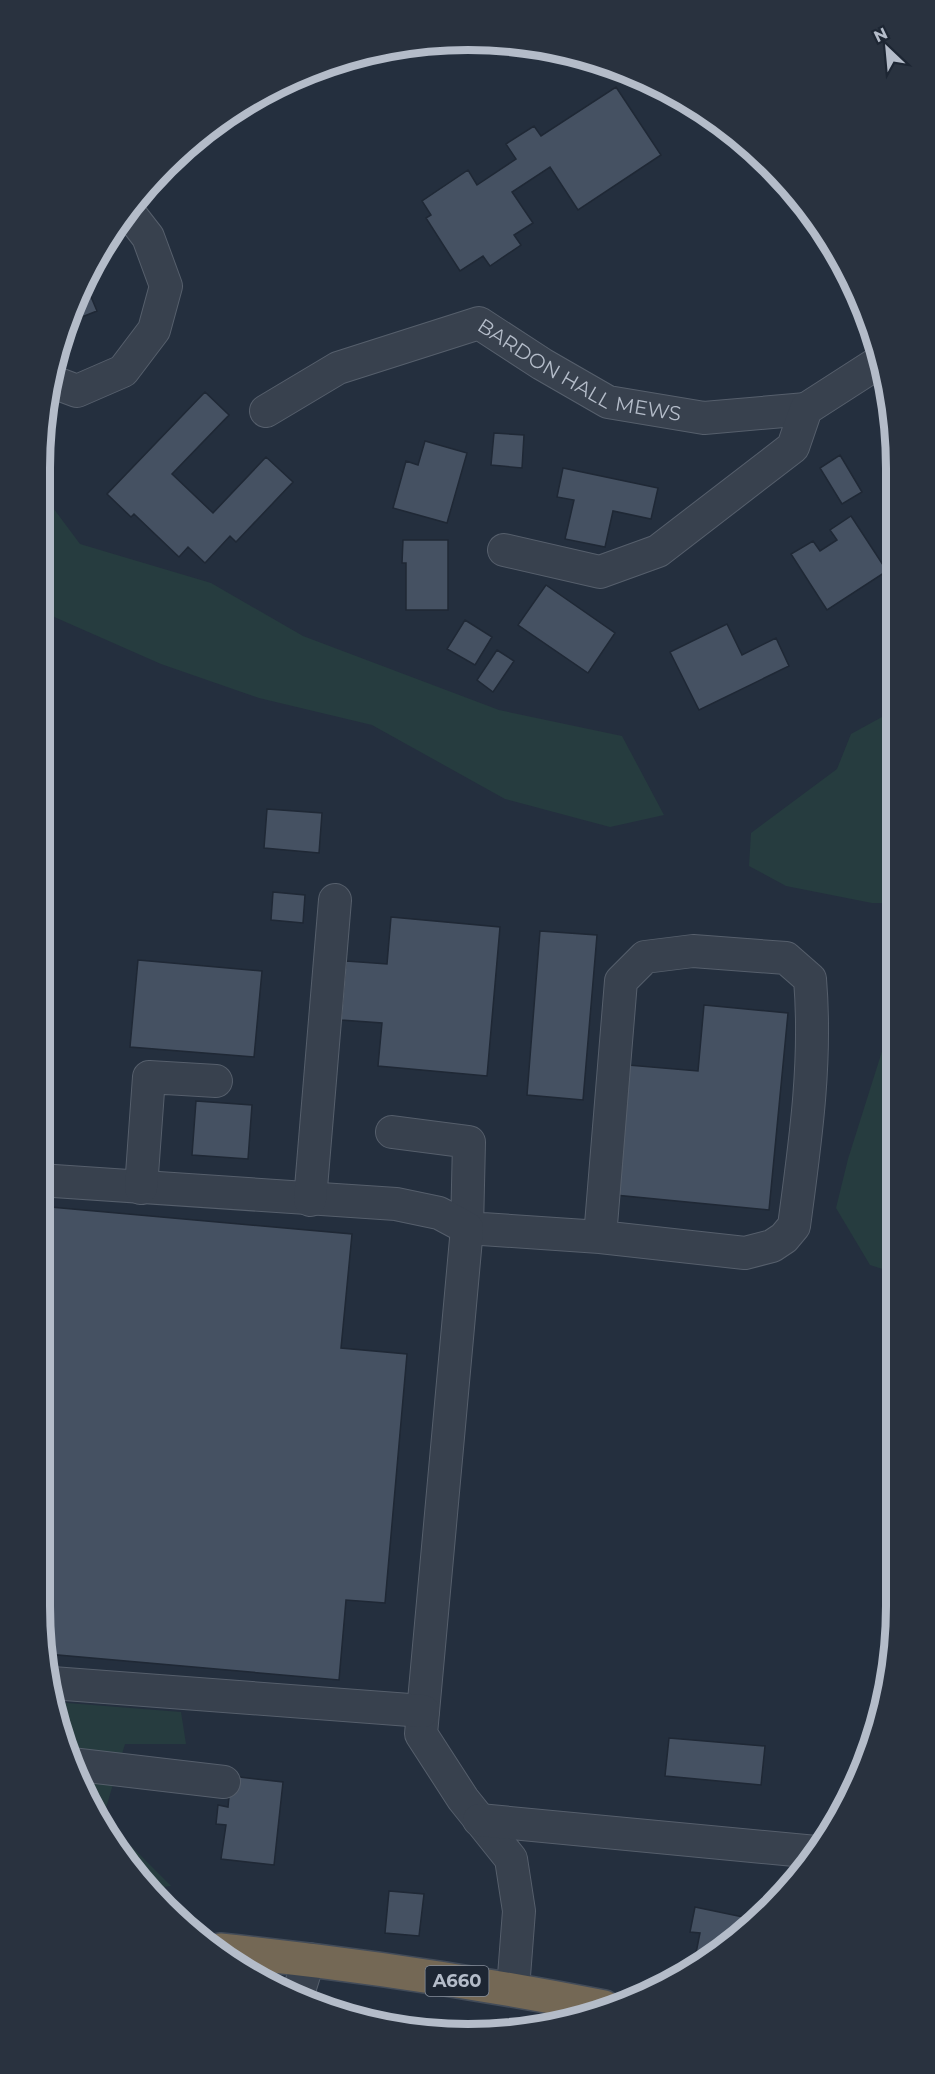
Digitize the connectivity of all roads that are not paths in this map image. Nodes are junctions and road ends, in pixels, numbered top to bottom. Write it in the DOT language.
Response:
graph roads {
  1 [pos="133,217"];
  2 [pos="873,367"];
  3 [pos="58,384"];
  4 [pos="806,409"];
  5 [pos="266,411"];
  6 [pos="504,550"];
  7 [pos="335,900"];
  8 [pos="216,1081"];
  9 [pos="392,1132"];
  10 [pos="50,1181"];
  11 [pos="141,1188"];
  12 [pos="310,1200"];
  13 [pos="467,1228"];
  14 [pos="600,1237"];
  15 [pos="57,1683"];
  16 [pos="423,1711"];
  17 [pos="81,1765"];
  18 [pos="224,1782"];
  19 [pos="479,1820"];
  20 [pos="806,1851"];
  21 [pos="231,1951"];
  22 [pos="309,1959"];
  23 [pos="300,1989"];
  24 [pos="513,1989"];
  25 [pos="593,2005"];
  1 -- 3 [label="street"];
  2 -- 4 [label="street"];
  4 -- 5 [label="street, BARDON HALL MEWS"];
  4 -- 6 [label="street"];
  7 -- 12 [label="street"];
  8 -- 11 [label="street"];
  9 -- 13 [label="street"];
  10 -- 11 [label="street"];
  11 -- 12 [label="street"];
  12 -- 13 [label="street"];
  13 -- 14 [label="street"];
  13 -- 16 [label="street"];
  14 -- 14 [label="street"];
  15 -- 16 [label="street"];
  16 -- 19 [label="street"];
  17 -- 18 [label="street"];
  19 -- 20 [label="street"];
  19 -- 24 [label="street"];
  21 -- 22 [label="highway, A660"];
  22 -- 23 [label="street"];
  22 -- 24 [label="highway, A660"];
  24 -- 25 [label="highway, A660"];
}
